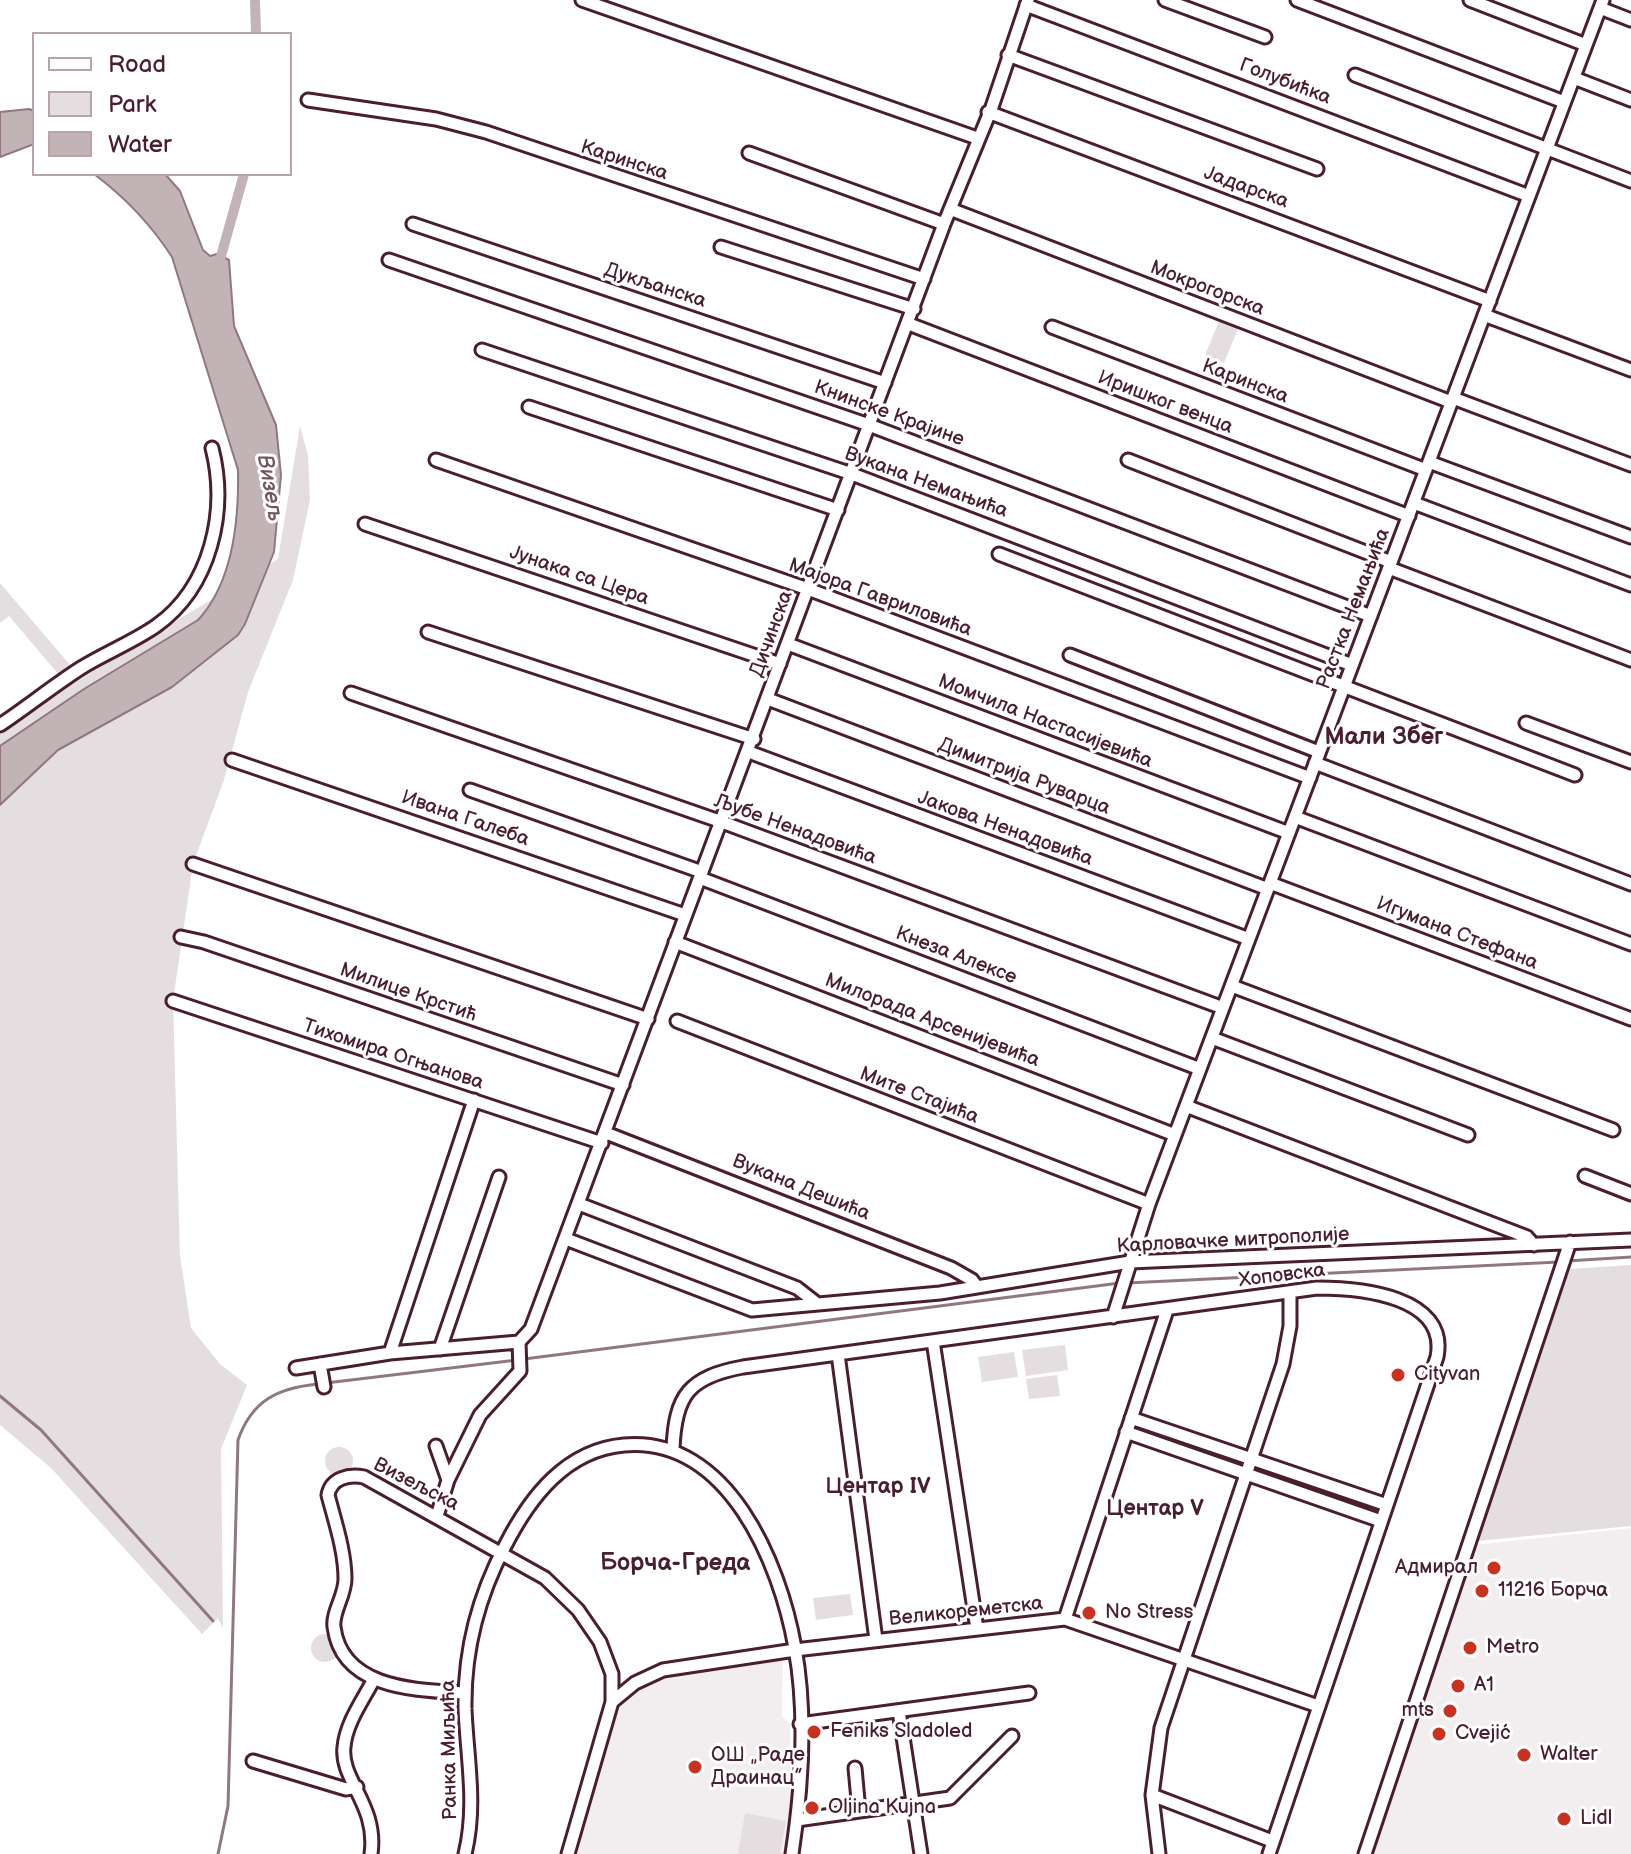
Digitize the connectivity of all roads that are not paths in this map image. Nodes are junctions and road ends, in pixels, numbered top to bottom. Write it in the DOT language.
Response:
graph roads {
  1 [pos="582,0"];
  2 [pos="1165,0"];
  3 [pos="1297,0"];
  4 [pos="1470,0"];
  5 [pos="1027,2"];
  6 [pos="1602,4"];
  7 [pos="1631,20"];
  8 [pos="1265,37"];
  9 [pos="1586,45"];
  10 [pos="1008,55"];
  11 [pos="1355,75"];
  12 [pos="1574,78"];
  13 [pos="308,100"];
  14 [pos="1631,100"];
  15 [pos="1564,102"];
  16 [pos="988,112"];
  17 [pos="977,138"];
  18 [pos="1547,149"];
  19 [pos="749,153"];
  20 [pos="1317,169"];
  21 [pos="1631,181"];
  22 [pos="1529,196"];
  23 [pos="950,209"];
  24 [pos="413,224"];
  25 [pos="944,224"];
  26 [pos="721,247"];
  27 [pos="389,260"];
  28 [pos="924,279"];
  29 [pos="1490,301"];
  30 [pos="914,309"];
  31 [pos="1484,315"];
  32 [pos="909,324"];
  33 [pos="1052,327"];
  34 [pos="482,350"];
  35 [pos="1631,370"];
  36 [pos="885,383"];
  37 [pos="1452,400"];
  38 [pos="529,407"];
  39 [pos="869,425"];
  40 [pos="212,448"];
  41 [pos="436,460"];
  42 [pos="1128,460"];
  43 [pos="1631,465"];
  44 [pos="1428,466"];
  45 [pos="852,474"];
  46 [pos="1414,503"];
  47 [pos="838,510"];
  48 [pos="1409,516"];
  49 [pos="365,524"];
  50 [pos="1631,537"];
  51 [pos="999,554"];
  52 [pos="1390,565"];
  53 [pos="1631,585"];
  54 [pos="808,589"];
  55 [pos="1371,616"];
  56 [pos="428,632"];
  57 [pos="788,644"];
  58 [pos="1070,655"];
  59 [pos="1631,660"];
  60 [pos="780,664"];
  61 [pos="1352,665"];
  62 [pos="1344,687"];
  63 [pos="351,693"];
  64 [pos="768,699"];
  65 [pos="1526,723"];
  66 [pos="0,725"];
  67 [pos="754,739"];
  68 [pos="749,752"];
  69 [pos="1317,758"];
  70 [pos="232,760"];
  71 [pos="1631,762"];
  72 [pos="1575,775"];
  73 [pos="1310,778"];
  74 [pos="470,790"];
  75 [pos="1295,817"];
  76 [pos="722,822"];
  77 [pos="1289,833"];
  78 [pos="193,864"];
  79 [pos="701,875"];
  80 [pos="1631,884"];
  81 [pos="1269,886"];
  82 [pos="685,915"];
  83 [pos="181,937"];
  84 [pos="1249,939"];
  85 [pos="675,942"];
  86 [pos="1631,944"];
  87 [pos="1232,986"];
  88 [pos="173,1001"];
  89 [pos="1223,1008"];
  90 [pos="648,1019"];
  91 [pos="1631,1019"];
  92 [pos="677,1021"];
  93 [pos="1212,1038"];
  94 [pos="1200,1069"];
  95 [pos="623,1085"];
  96 [pos="474,1100"];
  97 [pos="1186,1106"];
  98 [pos="1613,1130"];
  99 [pos="1175,1135"];
  100 [pos="1468,1135"];
  101 [pos="604,1138"];
  102 [pos="1585,1176"];
  103 [pos="499,1177"];
  104 [pos="1631,1194"];
  105 [pos="579,1204"];
  106 [pos="1149,1204"];
  107 [pos="566,1239"];
  108 [pos="1631,1240"];
  109 [pos="1570,1242"];
  110 [pos="1534,1245"];
  111 [pos="1130,1262"];
  112 [pos="977,1287"];
  113 [pos="1290,1292"];
  114 [pos="815,1302"];
  115 [pos="1167,1310"];
  116 [pos="1114,1313"];
  117 [pos="933,1341"];
  118 [pos="440,1349"];
  119 [pos="522,1349"];
  120 [pos="390,1353"];
  121 [pos="838,1354"];
  122 [pos="320,1364"];
  123 [pos="296,1368"];
  124 [pos="322,1382"];
  125 [pos="1131,1418"];
  126 [pos="1126,1432"];
  127 [pos="436,1446"];
  128 [pos="673,1449"];
  129 [pos="1251,1459"];
  130 [pos="1245,1474"];
  131 [pos="448,1480"];
  132 [pos="1387,1505"];
  133 [pos="437,1516"];
  134 [pos="1381,1521"];
  135 [pos="502,1551"];
  136 [pos="1065,1619"];
  137 [pos="977,1629"];
  138 [pos="876,1640"];
  139 [pos="795,1650"];
  140 [pos="1182,1659"];
  141 [pos="374,1679"];
  142 [pos="465,1693"];
  143 [pos="1029,1693"];
  144 [pos="612,1702"];
  145 [pos="1318,1706"];
  146 [pos="899,1711"];
  147 [pos="800,1724"];
  148 [pos="1012,1736"];
  149 [pos="253,1761"];
  150 [pos="855,1768"];
  151 [pos="357,1787"];
  152 [pos="1152,1795"];
  153 [pos="913,1803"];
  154 [pos="859,1811"];
  155 [pos="797,1820"];
  156 [pos="1272,1841"];
  157 [pos="371,1854"];
  158 [pos="465,1854"];
  159 [pos="568,1854"];
  160 [pos="792,1854"];
  161 [pos="921,1854"];
  162 [pos="1159,1854"];
  163 [pos="1269,1854"];
  164 [pos="1365,1854"];
  1 -- 17 [label="street"];
  2 -- 8 [label="street"];
  3 -- 15 [label="street"];
  4 -- 9 [label="street"];
  5 -- 10 [label="street, Дичинска"];
  5 -- 22 [label="street, Голубићка"];
  6 -- 7 [label="street"];
  6 -- 9 [label="street, Растка Немањића"];
  9 -- 12 [label="street, Растка Немањића"];
  10 -- 16 [label="street, Дичинска"];
  10 -- 20 [label="street"];
  11 -- 18 [label="street"];
  12 -- 14 [label="street"];
  12 -- 15 [label="street, Растка Немањића"];
  13 -- 28 [label="street, Каринска"];
  15 -- 18 [label="street, Растка Немањића"];
  16 -- 17 [label="street, Дичинска"];
  16 -- 29 [label="street, Јадарска"];
  17 -- 23 [label="street, Дичинска"];
  18 -- 21 [label="street"];
  18 -- 22 [label="street, Растка Немањића"];
  19 -- 25 [label="street"];
  22 -- 29 [label="street, Растка Немањића"];
  23 -- 25 [label="street, Дичинска"];
  23 -- 37 [label="street, Мокрогорска"];
  24 -- 36 [label="street, Дукљанска"];
  25 -- 28 [label="street, Дичинска"];
  26 -- 30 [label="street"];
  27 -- 39 [label="street, Книнске Крајине"];
  28 -- 30 [label="street, Дичинска"];
  29 -- 31 [label="street, Растка Немањића"];
  30 -- 32 [label="street, Дичинска"];
  31 -- 35 [label="street"];
  31 -- 37 [label="street, Растка Немањића"];
  32 -- 36 [label="street, Дичинска"];
  32 -- 48 [label="street, Иришког венца"];
  33 -- 44 [label="street, Каринска"];
  34 -- 45 [label="street, Вукана Немањића"];
  36 -- 39 [label="street, Дичинска"];
  37 -- 43 [label="street, Мокрогорска"];
  37 -- 44 [label="street, Растка Немањића"];
  38 -- 47 [label="street"];
  39 -- 45 [label="street, Дичинска"];
  39 -- 55 [label="street, Книнске Крајине"];
  40 -- 66 [label="street"];
  41 -- 54 [label="street, Мајора Гавриловића"];
  42 -- 52 [label="street"];
  44 -- 46 [label="street, Растка Немањића"];
  44 -- 50 [label="street, Каринска"];
  45 -- 47 [label="street, Дичинска"];
  45 -- 61 [label="street, Вукана Немањића"];
  46 -- 48 [label="street, Растка Немањића"];
  46 -- 53 [label="street"];
  47 -- 54 [label="street, Дичинска"];
  48 -- 52 [label="street, Растка Немањића"];
  49 -- 60 [label="street, Јунака са Цера"];
  51 -- 62 [label="street"];
  52 -- 55 [label="street, Растка Немањића"];
  52 -- 59 [label="street"];
  54 -- 57 [label="street, Дичинска"];
  54 -- 73 [label="street, Мајора Гавриловића"];
  55 -- 61 [label="street, Растка Немањића"];
  56 -- 67 [label="street"];
  57 -- 60 [label="street, Дичинска"];
  57 -- 77 [label="street, Момчила Настасијевића"];
  58 -- 69 [label="street"];
  60 -- 64 [label="street, Дичинска"];
  61 -- 62 [label="street, Растка Немањића"];
  62 -- 69 [label="street, Растка Немањића"];
  62 -- 72 [label="street"];
  63 -- 76 [label="street, Љубе Ненадовића"];
  64 -- 67 [label="street, Дичинска"];
  64 -- 81 [label="street, Димитрија Руварца"];
  65 -- 71 [label="street"];
  67 -- 68 [label="street, Дичинска"];
  68 -- 76 [label="street, Дичинска"];
  68 -- 84 [label="street, Јакова Ненадовића"];
  69 -- 73 [label="street, Растка Немањића"];
  69 -- 80 [label="street"];
  70 -- 82 [label="street, Ивана Галеба"];
  73 -- 75 [label="street, Растка Немањића"];
  74 -- 79 [label="street"];
  75 -- 77 [label="street, Растка Немањића"];
  75 -- 86 [label="street"];
  76 -- 79 [label="street, Дичинска"];
  76 -- 89 [label="street, Љубе Ненадовића"];
  77 -- 81 [label="street, Растка Немањића"];
  78 -- 90 [label="street"];
  79 -- 82 [label="street, Дичинска"];
  79 -- 94 [label="street, Кнеза Алексе"];
  81 -- 84 [label="street, Растка Немањића"];
  81 -- 91 [label="street, Игумана Стефана"];
  82 -- 85 [label="street, Дичинска"];
  83 -- 95 [label="street, Милице Крстић"];
  84 -- 87 [label="street, Растка Немањића"];
  85 -- 90 [label="street, Дичинска"];
  85 -- 99 [label="street, Милорада Арсенијевића"];
  87 -- 89 [label="street, Растка Немањића"];
  87 -- 98 [label="street"];
  88 -- 96 [label="street, Тихомира Огњанова"];
  89 -- 93 [label="street, Растка Немањића"];
  90 -- 95 [label="street, Дичинска"];
  92 -- 106 [label="street, Мите Стајића"];
  93 -- 94 [label="street, Растка Немањића"];
  93 -- 100 [label="street"];
  94 -- 97 [label="street, Растка Немањића"];
  95 -- 101 [label="street, Дичинска"];
  96 -- 101 [label="street, Тихомира Огњанова"];
  96 -- 120 [label="street"];
  97 -- 99 [label="street, Растка Немањића"];
  97 -- 110 [label="street"];
  99 -- 106 [label="street, Растка Немањића"];
  101 -- 105 [label="street, Дичинска"];
  101 -- 112 [label="street, Вукана Дешића"];
  102 -- 104 [label="street"];
  103 -- 118 [label="street"];
  105 -- 107 [label="street, Дичинска"];
  105 -- 114 [label="street"];
  106 -- 111 [label="street, Растка Немањића"];
  107 -- 114 [label="street, Карловачке митрополије"];
  107 -- 119 [label="street, Дичинска"];
  108 -- 109 [label="street, Карловачке митрополије"];
  109 -- 110 [label="street, Карловачке митрополије"];
  109 -- 164 [label="street"];
  110 -- 111 [label="street, Карловачке митрополије"];
  111 -- 112 [label="street, Карловачке митрополије"];
  111 -- 116 [label="street, Растка Немањића"];
  112 -- 114 [label="street, Карловачке митрополије"];
  113 -- 115 [label="street, Хоповска"];
  113 -- 129 [label="street"];
  113 -- 132 [label="street, Хоповска"];
  115 -- 116 [label="street, Хоповска"];
  115 -- 125 [label="street"];
  116 -- 117 [label="street, Хоповска"];
  117 -- 121 [label="street, Хоповска"];
  117 -- 137 [label="street"];
  118 -- 119 [label="street"];
  118 -- 120 [label="street"];
  119 -- 131 [label="street, Дичинска"];
  120 -- 122 [label="street"];
  121 -- 128 [label="street, Хоповска"];
  121 -- 138 [label="street"];
  122 -- 123 [label="street"];
  122 -- 124 [label="street"];
  125 -- 126 [label="street"];
  125 -- 129 [label="street"];
  126 -- 130 [label="street"];
  126 -- 136 [label="street"];
  127 -- 131 [label="street"];
  128 -- 135 [label="street, Ранка Миљића"];
  128 -- 139 [label="street, Ранка Миљића"];
  129 -- 130 [label="street"];
  129 -- 132 [label="street"];
  130 -- 134 [label="street"];
  130 -- 140 [label="street"];
  131 -- 133 [label="street, Дичинска"];
  132 -- 134 [label="street, Хоповска"];
  133 -- 135 [label="street, Визељска"];
  133 -- 141 [label="street, Визељска"];
  134 -- 145 [label="street, Хоповска"];
  135 -- 142 [label="street, Ранка Миљића"];
  135 -- 144 [label="street, Визељска"];
  136 -- 137 [label="street, Великореметска"];
  136 -- 140 [label="street, Великореметска"];
  137 -- 138 [label="street, Великореметска"];
  138 -- 139 [label="street, Великореметска"];
  139 -- 144 [label="street, Великореметска"];
  139 -- 147 [label="street, Ранка Миљића"];
  140 -- 145 [label="street, Великореметска"];
  140 -- 152 [label="street"];
  141 -- 142 [label="street"];
  141 -- 151 [label="street"];
  142 -- 158 [label="street, Ранка Миљића"];
  143 -- 146 [label="street"];
  144 -- 159 [label="street"];
  145 -- 156 [label="street, Хоповска"];
  146 -- 147 [label="street"];
  146 -- 153 [label="street"];
  147 -- 155 [label="street, Ранка Миљића"];
  148 -- 153 [label="street"];
  149 -- 151 [label="street"];
  150 -- 154 [label="street"];
  151 -- 157 [label="street"];
  152 -- 156 [label="street"];
  152 -- 162 [label="street"];
  153 -- 154 [label="street"];
  153 -- 161 [label="street"];
  154 -- 155 [label="street"];
  155 -- 160 [label="street, Ранка Миљића"];
  156 -- 163 [label="street, Хоповска"];
}
